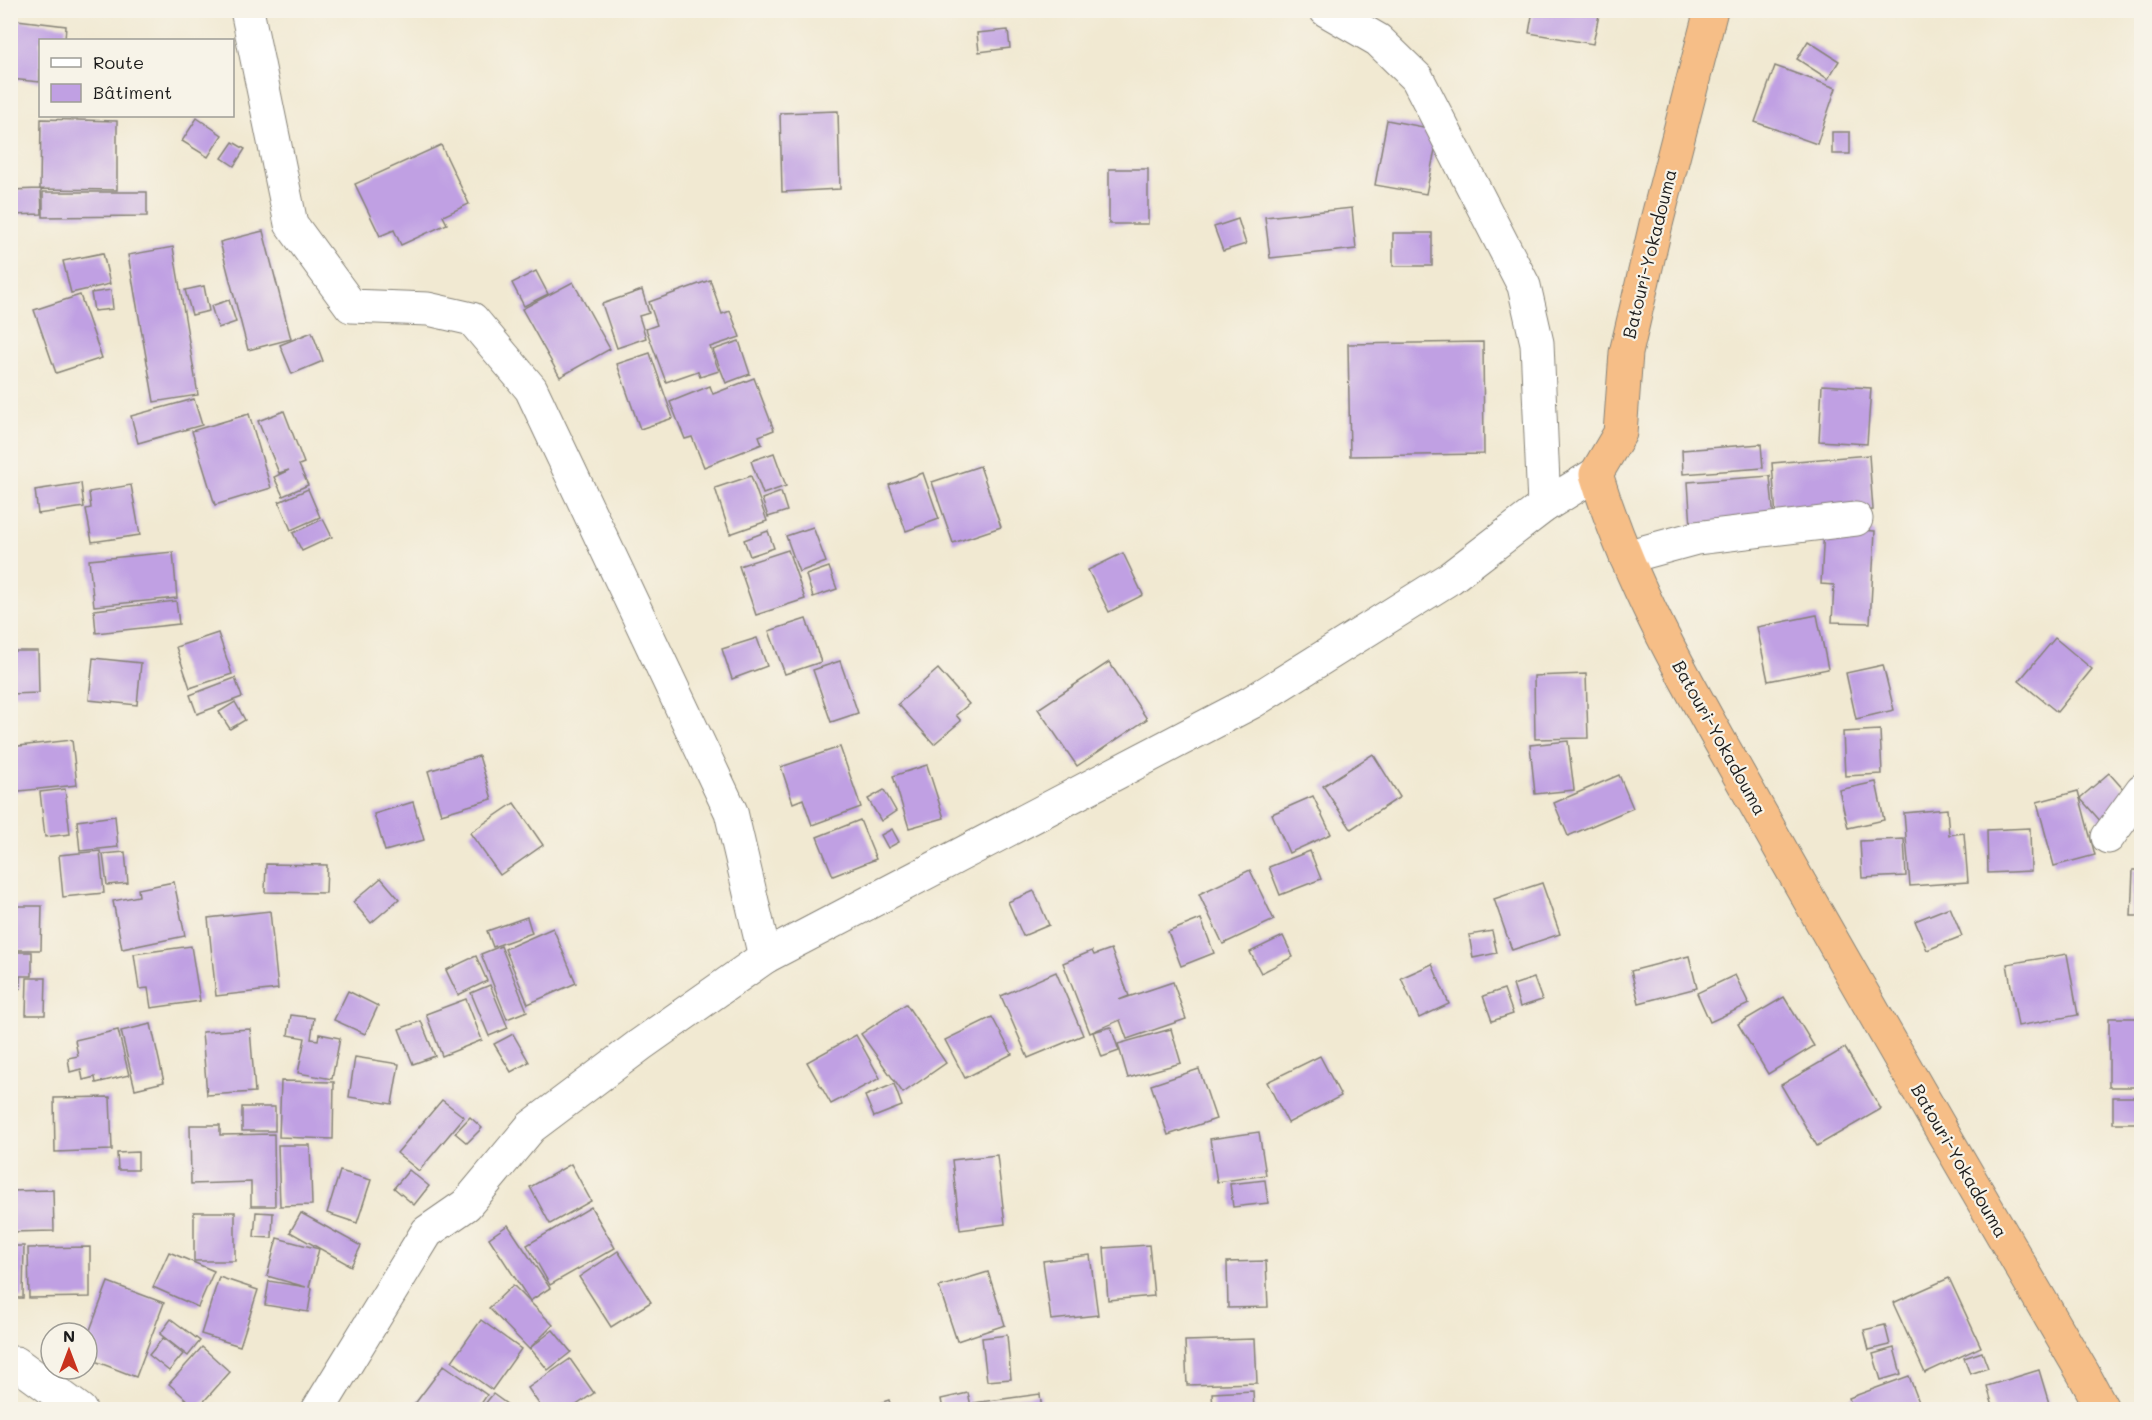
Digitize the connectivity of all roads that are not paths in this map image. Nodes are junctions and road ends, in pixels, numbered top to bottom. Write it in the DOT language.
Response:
graph roads {
  1 [pos="247,10"];
  2 [pos="1326,10"];
  3 [pos="1711,10"];
  4 [pos="1596,474"];
  5 [pos="1544,506"];
  6 [pos="1856,519"];
  7 [pos="1626,557"];
  8 [pos="2142,790"];
  9 [pos="2108,837"];
  10 [pos="765,957"];
  11 [pos="16,1363"];
  12 [pos="80,1410"];
  13 [pos="318,1410"];
  14 [pos="2103,1410"];
  1 -- 10 [label="street"];
  2 -- 5 [label="street"];
  3 -- 4 [label="highway, Batouri-Yokadouma"];
  4 -- 5 [label="street"];
  4 -- 7 [label="highway, Batouri-Yokadouma"];
  5 -- 10 [label="street"];
  6 -- 7 [label="street"];
  7 -- 14 [label="highway, Batouri-Yokadouma"];
  8 -- 9 [label="street"];
  10 -- 13 [label="street"];
  11 -- 12 [label="street"];
}
